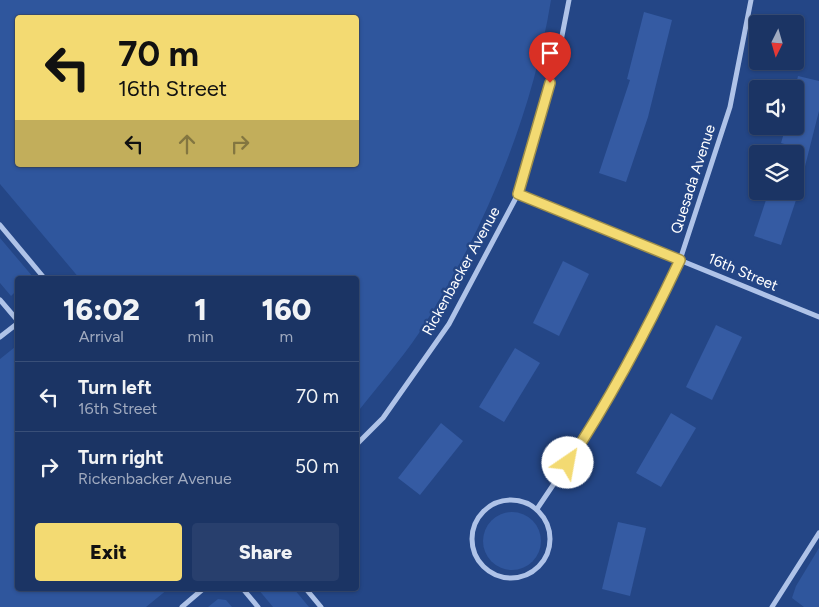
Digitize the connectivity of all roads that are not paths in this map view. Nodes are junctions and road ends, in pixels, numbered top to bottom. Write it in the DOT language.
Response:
graph roads {
  1 [pos="569,0"];
  2 [pos="751,0"];
  3 [pos="518,194"];
  4 [pos="0,224"];
  5 [pos="680,260"];
  6 [pos="43,276"];
  7 [pos="0,300"];
  8 [pos="819,317"];
  9 [pos="15,318"];
  10 [pos="15,325"];
  11 [pos="0,338"];
  12 [pos="359,442"];
  13 [pos="537,509"];
  14 [pos="819,533"];
  15 [pos="201,591"];
  16 [pos="245,591"];
  17 [pos="308,591"];
  18 [pos="182,607"];
  19 [pos="258,607"];
  20 [pos="321,607"];
  21 [pos="772,607"];
  1 -- 3 [label="street, Rickenbacker Avenue"];
  2 -- 5 [label="street, Quesada Avenue"];
  3 -- 5 [label="street, 16th Street"];
  3 -- 12 [label="street, Rickenbacker Avenue"];
  4 -- 6 [label="street"];
  5 -- 8 [label="street, 16th Street"];
  5 -- 13 [label="street, Quesada Avenue"];
  7 -- 9 [label="street"];
  10 -- 11 [label="street"];
  13 -- 13 [label="street"];
  14 -- 21 [label="street"];
  15 -- 18 [label="street"];
  16 -- 19 [label="street"];
  17 -- 20 [label="street"];
}
